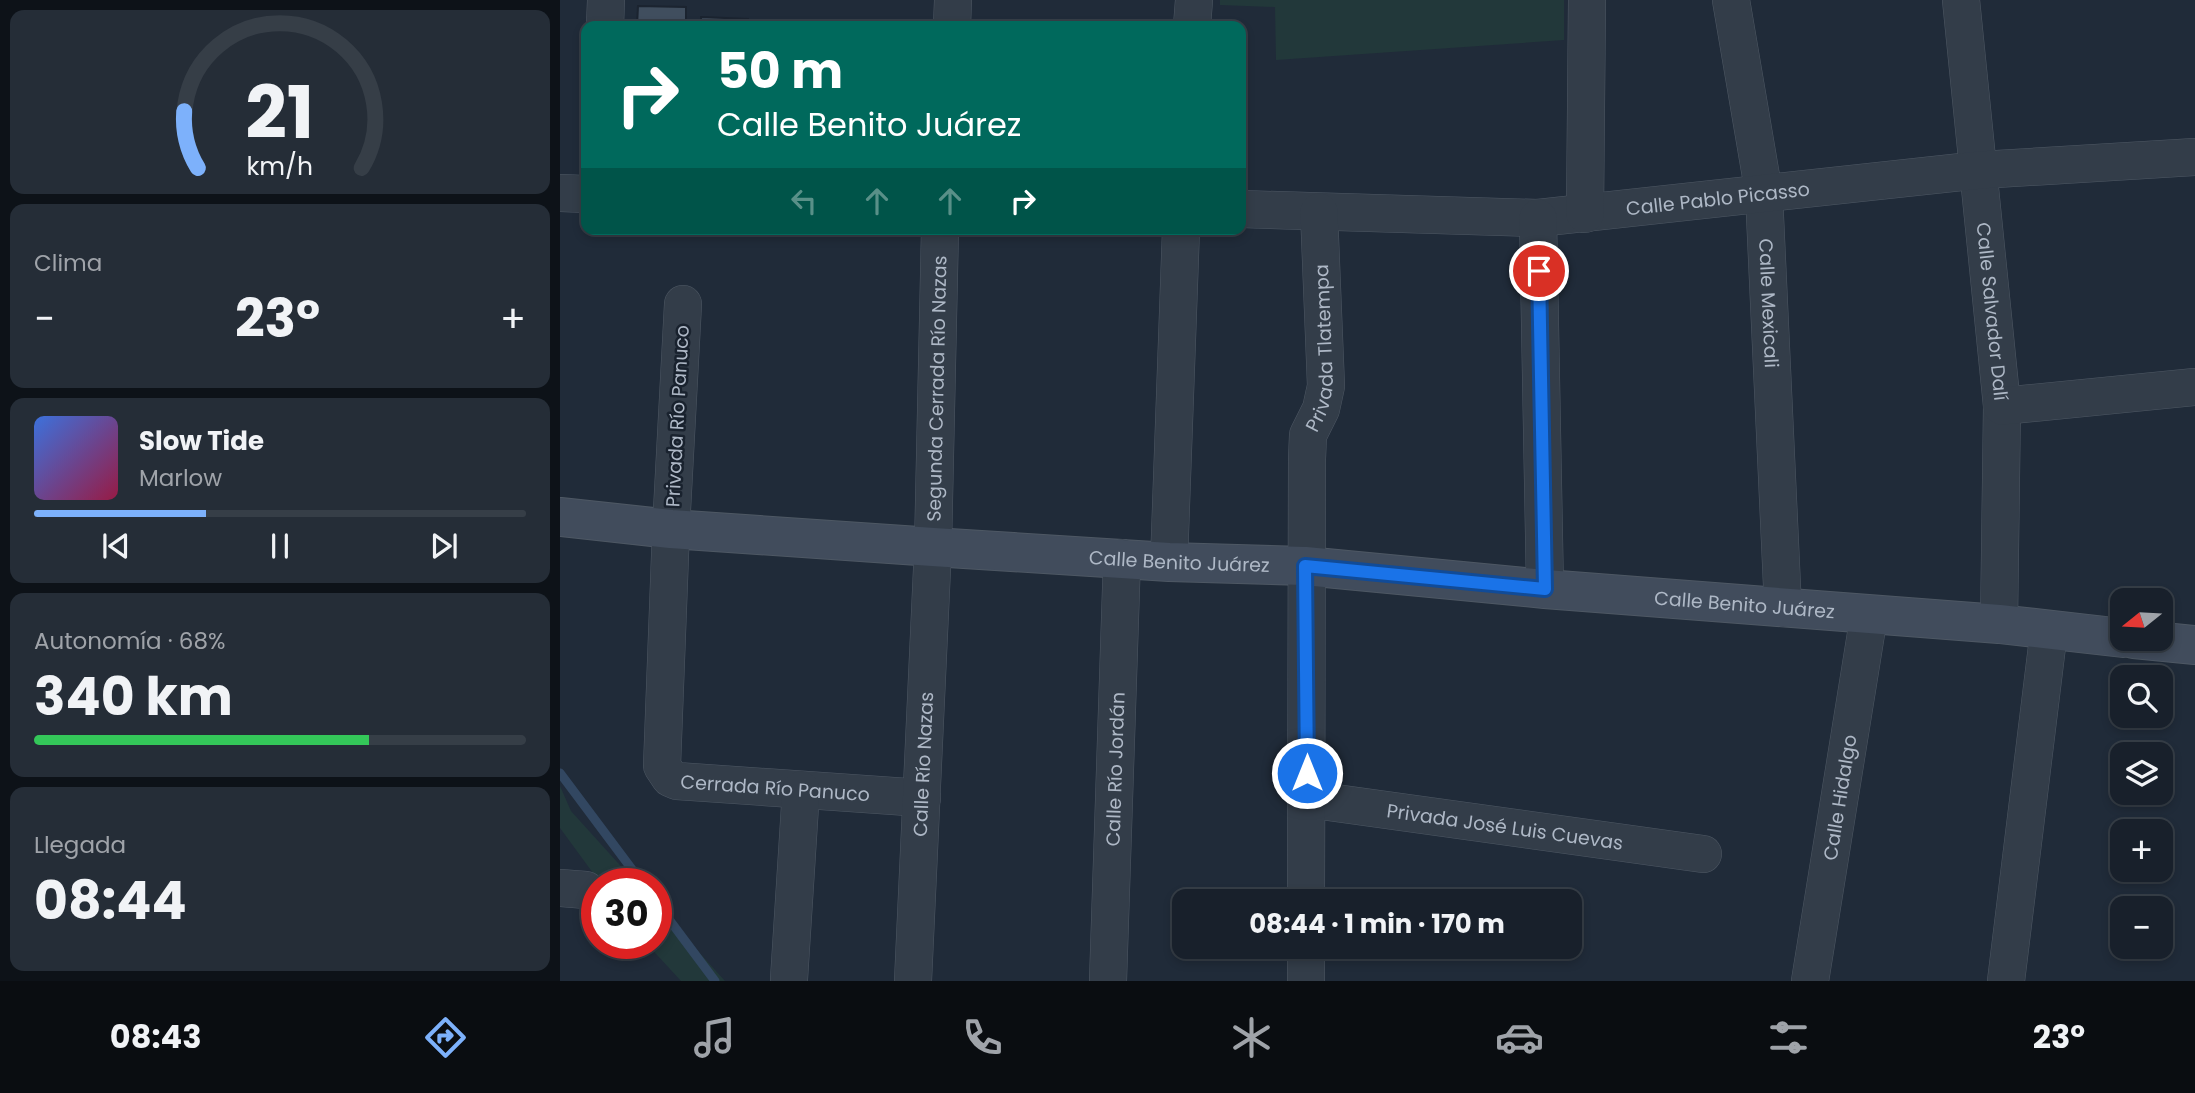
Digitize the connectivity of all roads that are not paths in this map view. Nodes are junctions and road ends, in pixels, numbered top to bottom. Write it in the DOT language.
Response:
graph roads {
  1 [pos="606,0"];
  2 [pos="953,0"];
  3 [pos="1194,0"];
  4 [pos="1587,0"];
  5 [pos="1731,0"];
  6 [pos="1961,0"];
  7 [pos="605,21"];
  8 [pos="952,21"];
  9 [pos="1192,21"];
  10 [pos="2195,157"];
  11 [pos="1980,170"];
  12 [pos="560,193"];
  13 [pos="581,194"];
  14 [pos="1764,194"];
  15 [pos="1246,209"];
  16 [pos="1319,212"];
  17 [pos="1585,214"];
  18 [pos="1538,218"];
  19 [pos="940,235"];
  20 [pos="1181,235"];
  21 [pos="683,304"];
  22 [pos="2195,387"];
  23 [pos="2002,406"];
  24 [pos="560,517"];
  25 [pos="671,529"];
  26 [pos="933,547"];
  27 [pos="1122,558"];
  28 [pos="1169,562"];
  29 [pos="1305,566"];
  30 [pos="1545,589"];
  31 [pos="1783,608"];
  32 [pos="1869,615"];
  33 [pos="1999,624"];
  34 [pos="2049,630"];
  35 [pos="2110,637"];
  36 [pos="2174,643"];
  37 [pos="2195,645"];
  38 [pos="801,790"];
  39 [pos="922,798"];
  40 [pos="1307,799"];
  41 [pos="1703,855"];
  42 [pos="1306,889"];
  43 [pos="1306,959"];
  44 [pos="789,979"];
  45 [pos="913,981"];
  46 [pos="1108,981"];
  47 [pos="1306,981"];
  48 [pos="1810,981"];
  49 [pos="2006,981"];
  1 -- 7 [label="street"];
  2 -- 8 [label="street"];
  3 -- 9 [label="street"];
  4 -- 17 [label="street"];
  5 -- 14 [label="street, Calle Mexicali"];
  6 -- 11 [label="street, Calle Salvador Dalí"];
  10 -- 11 [label="street, Calle Pablo Picasso"];
  11 -- 14 [label="street, Calle Pablo Picasso"];
  11 -- 23 [label="street, Calle Salvador Dalí"];
  12 -- 13 [label="street"];
  14 -- 17 [label="street, Calle Pablo Picasso"];
  14 -- 31 [label="street, Calle Mexicali"];
  15 -- 16 [label="street, Calle Pablo Picasso"];
  16 -- 18 [label="street, Calle Pablo Picasso"];
  16 -- 29 [label="street, Privada Tlatempa"];
  17 -- 18 [label="street, Calle Pablo Picasso"];
  18 -- 30 [label="street"];
  19 -- 26 [label="street, Segunda Cerrada Río Nazas"];
  20 -- 28 [label="street"];
  21 -- 25 [label="street, Privada Río Panuco"];
  22 -- 23 [label="street"];
  23 -- 33 [label="street, Calle Salvador Dalí"];
  24 -- 25 [label="street, Calle Benito Juárez"];
  25 -- 26 [label="street, Calle Benito Juárez"];
  25 -- 38 [label="street, Cerrada Río Panuco"];
  26 -- 27 [label="street, Calle Benito Juárez"];
  26 -- 39 [label="street, Calle Río Nazas"];
  27 -- 28 [label="street, Calle Benito Juárez"];
  27 -- 46 [label="street, Calle Río Jordán"];
  28 -- 29 [label="street, Calle Benito Juárez"];
  29 -- 30 [label="street, Calle Benito Juárez"];
  29 -- 40 [label="street, Privada Tlatempa"];
  30 -- 31 [label="street, Calle Benito Juárez"];
  31 -- 32 [label="street, Calle Benito Juárez"];
  32 -- 33 [label="street, Calle Benito Juárez"];
  32 -- 48 [label="street, Calle Hidalgo"];
  33 -- 34 [label="street, Calle Benito Juárez"];
  34 -- 35 [label="street, Calle Benito Juárez"];
  34 -- 49 [label="street"];
  36 -- 37 [label="street"];
  38 -- 39 [label="street, Cerrada Río Panuco"];
  38 -- 44 [label="street"];
  39 -- 45 [label="street, Calle Río Nazas"];
  40 -- 41 [label="street, Privada José Luis Cuevas"];
  40 -- 42 [label="street, Privada Tlatempa"];
  43 -- 47 [label="street"];
}
